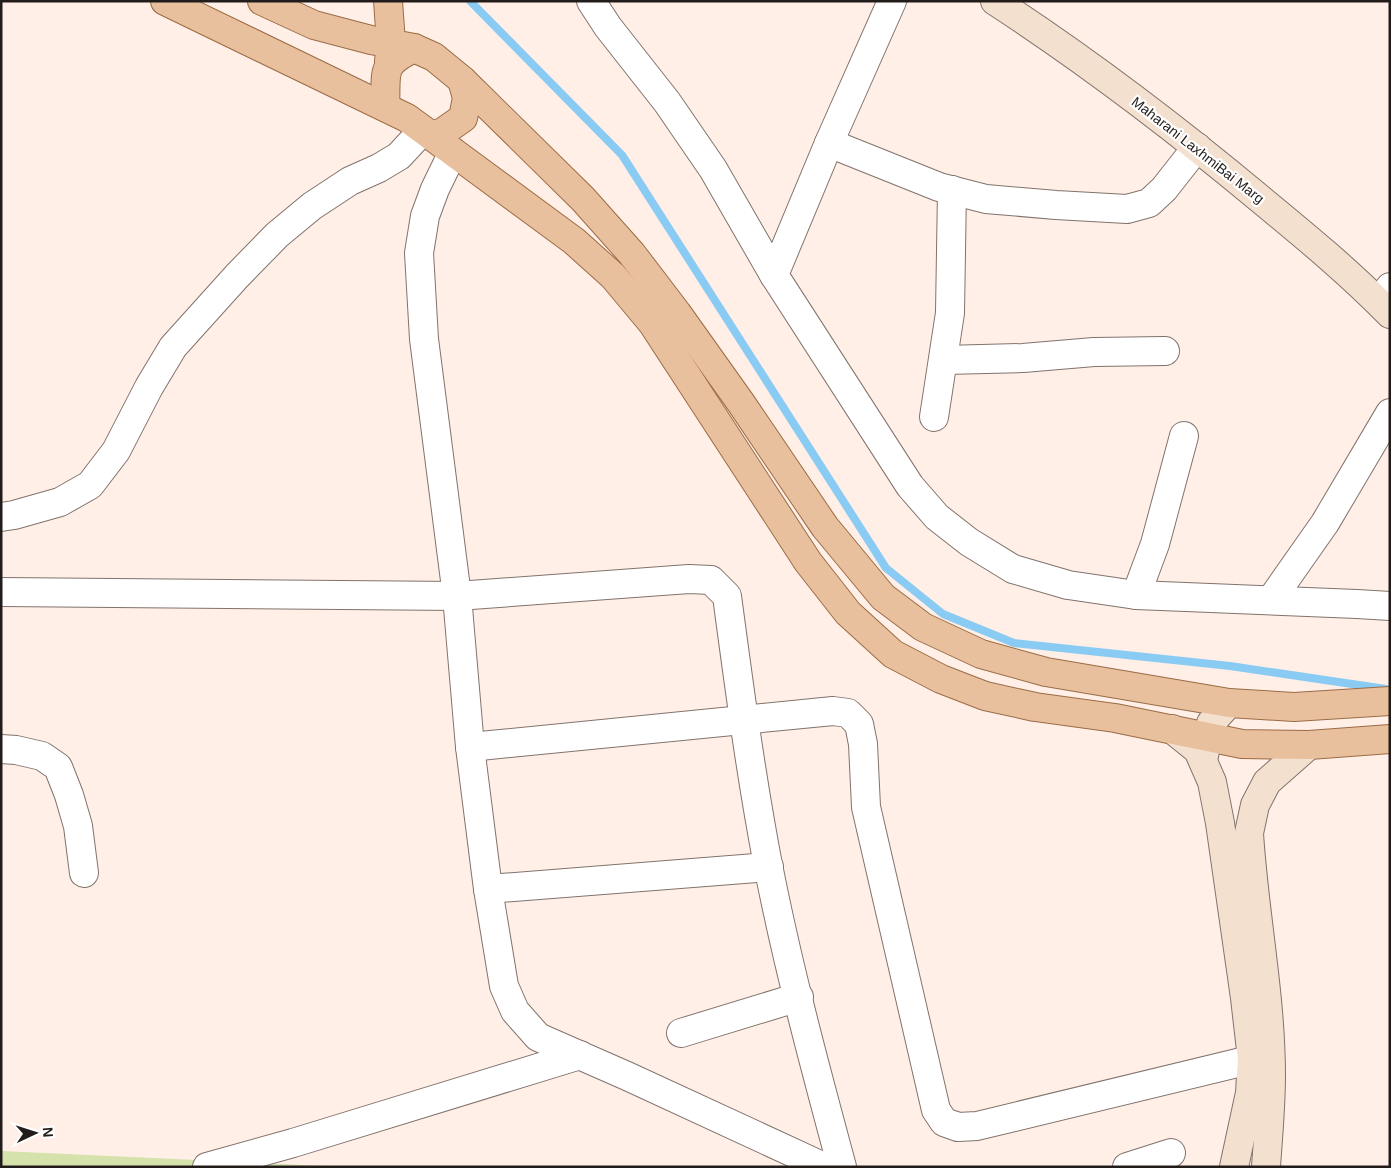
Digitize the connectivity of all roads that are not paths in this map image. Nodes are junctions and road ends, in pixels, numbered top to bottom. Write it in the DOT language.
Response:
graph roads {
  1 [pos="165,1"];
  2 [pos="262,1"];
  3 [pos="388,1"];
  4 [pos="591,1"];
  5 [pos="892,1"];
  6 [pos="995,1"];
  7 [pos="398,52"];
  8 [pos="462,80"];
  9 [pos="385,107"];
  10 [pos="428,133"];
  11 [pos="829,143"];
  12 [pos="1197,146"];
  13 [pos="453,152"];
  14 [pos="952,190"];
  15 [pos="774,275"];
  16 [pos="1386,301"];
  17 [pos="1165,351"];
  18 [pos="944,360"];
  19 [pos="1390,413"];
  20 [pos="934,417"];
  21 [pos="1184,436"];
  22 [pos="1,517"];
  23 [pos="1,592"];
  24 [pos="1136,595"];
  25 [pos="457,596"];
  26 [pos="1272,600"];
  27 [pos="1390,606"];
  28 [pos="1390,701"];
  29 [pos="1229,703"];
  30 [pos="745,720"];
  31 [pos="1390,739"];
  32 [pos="1309,745"];
  33 [pos="470,747"];
  34 [pos="1,749"];
  35 [pos="1205,749"];
  36 [pos="768,867"];
  37 [pos="84,873"];
  38 [pos="488,889"];
  39 [pos="798,997"];
  40 [pos="681,1033"];
  41 [pos="580,1055"];
  42 [pos="1261,1057"];
  43 [pos="1171,1153"];
  44 [pos="207,1167"];
  45 [pos="824,1167"];
  46 [pos="842,1167"];
  47 [pos="1127,1167"];
  48 [pos="1234,1167"];
  49 [pos="1266,1167"];
  1 -- 9 [label="main road"];
  2 -- 7 [label="main road"];
  3 -- 7 [label="main road"];
  4 -- 15 [label="street"];
  5 -- 11 [label="street"];
  6 -- 12 [label="street, Maharani LaxhmiBai Marg"];
  7 -- 8 [label="main road"];
  7 -- 9 [label="main road"];
  8 -- 10 [label="main road"];
  8 -- 29 [label="main road"];
  9 -- 10 [label="main road"];
  10 -- 13 [label="main road"];
  10 -- 22 [label="street"];
  11 -- 14 [label="street"];
  11 -- 15 [label="street"];
  12 -- 14 [label="street"];
  12 -- 16 [label="street, Maharani LaxhmiBai Marg"];
  13 -- 25 [label="street"];
  13 -- 35 [label="main road"];
  14 -- 18 [label="street"];
  15 -- 24 [label="street"];
  17 -- 18 [label="street"];
  18 -- 20 [label="street"];
  19 -- 26 [label="street"];
  21 -- 24 [label="street"];
  23 -- 25 [label="street"];
  24 -- 26 [label="street"];
  25 -- 30 [label="street"];
  25 -- 33 [label="street"];
  26 -- 27 [label="street"];
  28 -- 29 [label="main road"];
  29 -- 35 [label="street"];
  30 -- 33 [label="street"];
  30 -- 36 [label="street"];
  30 -- 42 [label="street"];
  31 -- 32 [label="main road"];
  32 -- 35 [label="main road"];
  32 -- 42 [label="street"];
  33 -- 38 [label="street"];
  34 -- 37 [label="street"];
  35 -- 42 [label="street"];
  36 -- 38 [label="street"];
  36 -- 39 [label="street"];
  38 -- 41 [label="street"];
  39 -- 40 [label="street"];
  39 -- 46 [label="street"];
  41 -- 44 [label="street"];
  41 -- 45 [label="street"];
  42 -- 48 [label="street"];
  42 -- 49 [label="street"];
  43 -- 47 [label="street"];
}
